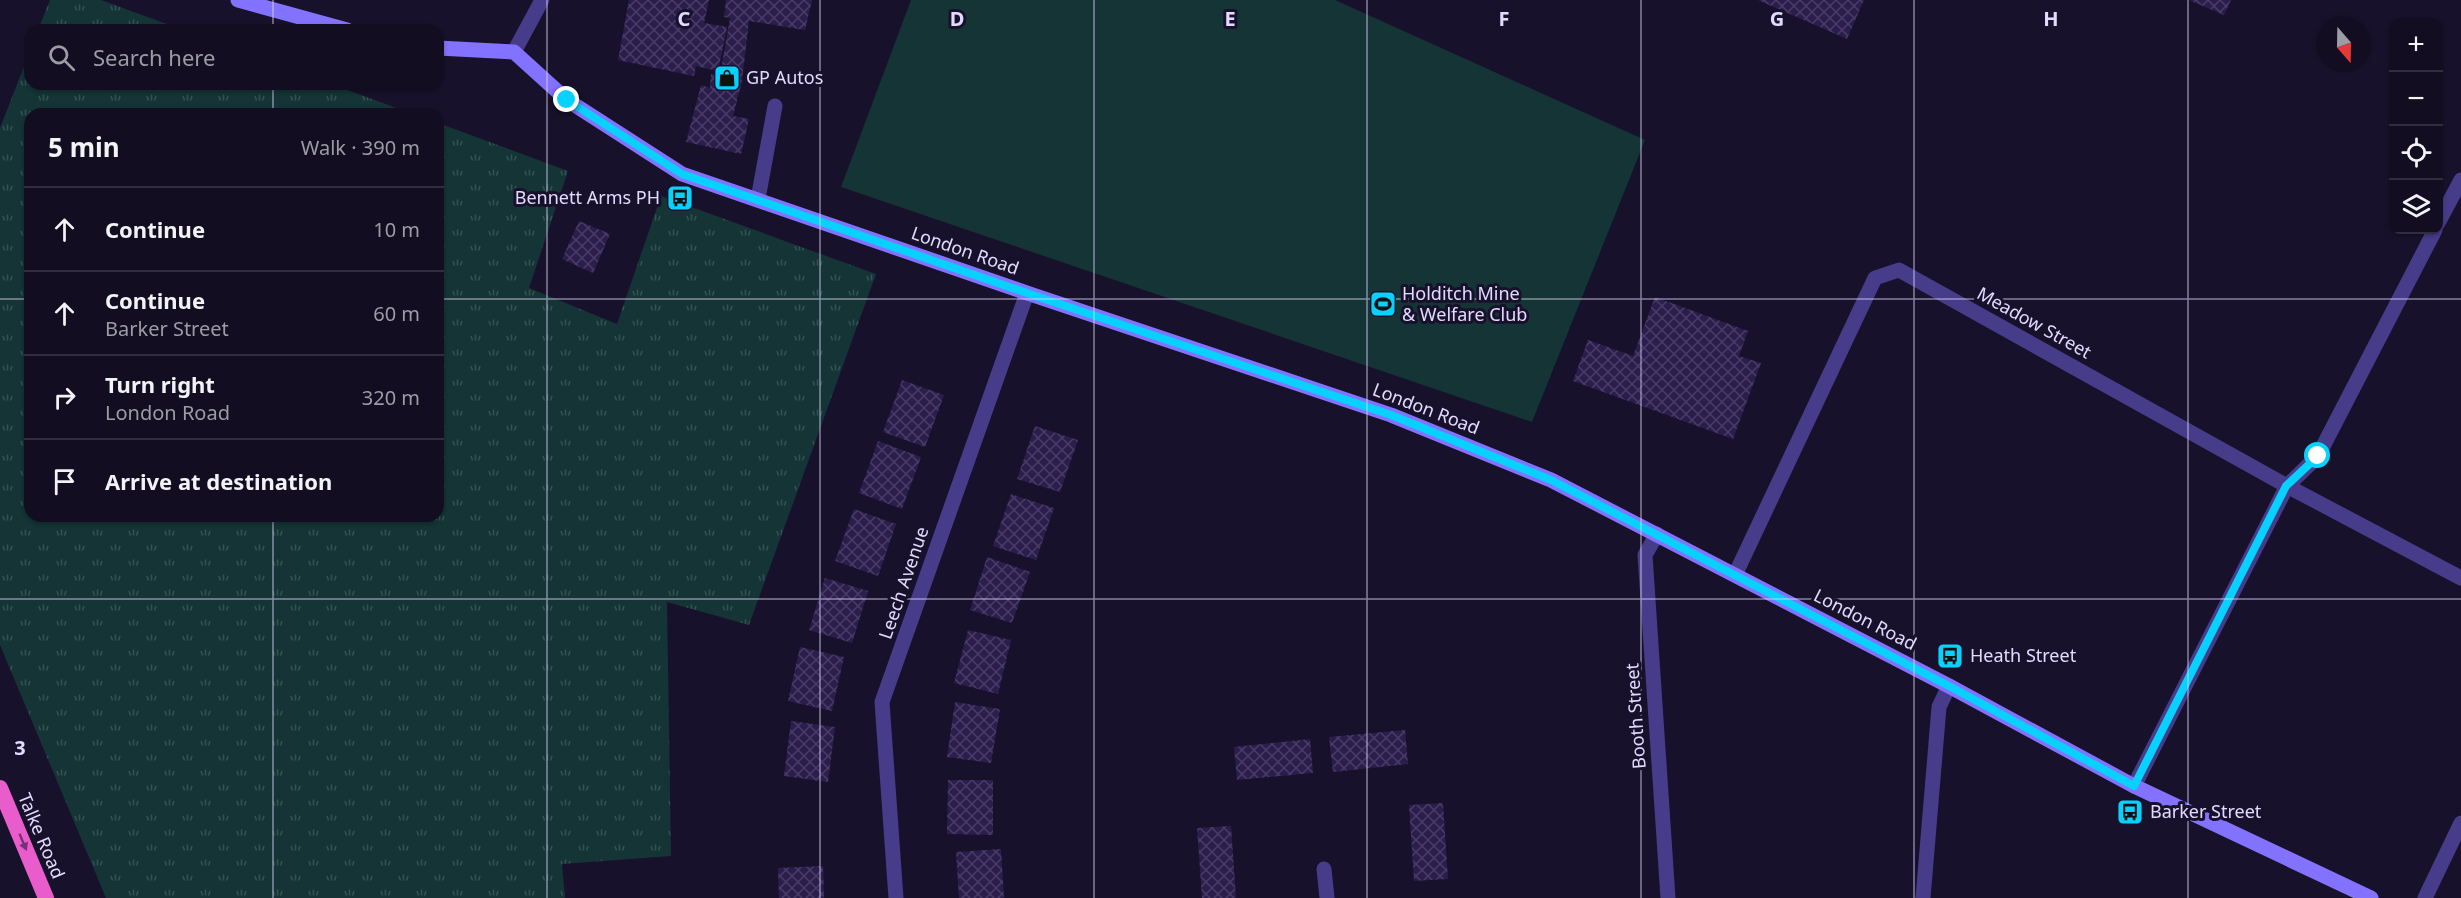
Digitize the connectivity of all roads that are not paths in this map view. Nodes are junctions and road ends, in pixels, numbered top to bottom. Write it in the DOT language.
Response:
graph roads {
  1 [pos="238,0"];
  2 [pos="542,0"];
  3 [pos="325,24"];
  4 [pos="444,48"];
  5 [pos="514,52"];
  6 [pos="775,106"];
  7 [pos="2461,180"];
  8 [pos="758,200"];
  9 [pos="2443,215"];
  10 [pos="2433,234"];
  11 [pos="1027,293"];
  12 [pos="2286,486"];
  13 [pos="1657,534"];
  14 [pos="1735,575"];
  15 [pos="2461,578"];
  16 [pos="1949,686"];
  17 [pos="2134,786"];
  18 [pos="0,788"];
  19 [pos="2461,824"];
  20 [pos="1324,869"];
  21 [pos="46,898"];
  22 [pos="896,898"];
  23 [pos="1327,898"];
  24 [pos="1668,898"];
  25 [pos="1923,898"];
  26 [pos="2371,898"];
  27 [pos="2425,898"];
  1 -- 3 [label="main road"];
  2 -- 5 [label="street"];
  4 -- 5 [label="main road"];
  5 -- 8 [label="main road, London Road"];
  6 -- 8 [label="street"];
  7 -- 9 [label="street"];
  8 -- 11 [label="main road, London Road"];
  10 -- 12 [label="street"];
  11 -- 13 [label="main road, London Road"];
  11 -- 22 [label="street, Leech Avenue"];
  12 -- 14 [label="street, Meadow Street"];
  12 -- 15 [label="street, Meadow Street"];
  12 -- 17 [label="street"];
  13 -- 14 [label="main road, London Road"];
  13 -- 24 [label="street, Booth Street"];
  14 -- 16 [label="main road, London Road"];
  16 -- 17 [label="main road, London Road"];
  16 -- 25 [label="street"];
  17 -- 26 [label="main road, London Road"];
  18 -- 21 [label="highway, Talke Road, one-way"];
  19 -- 27 [label="street"];
  20 -- 23 [label="street"];
}
